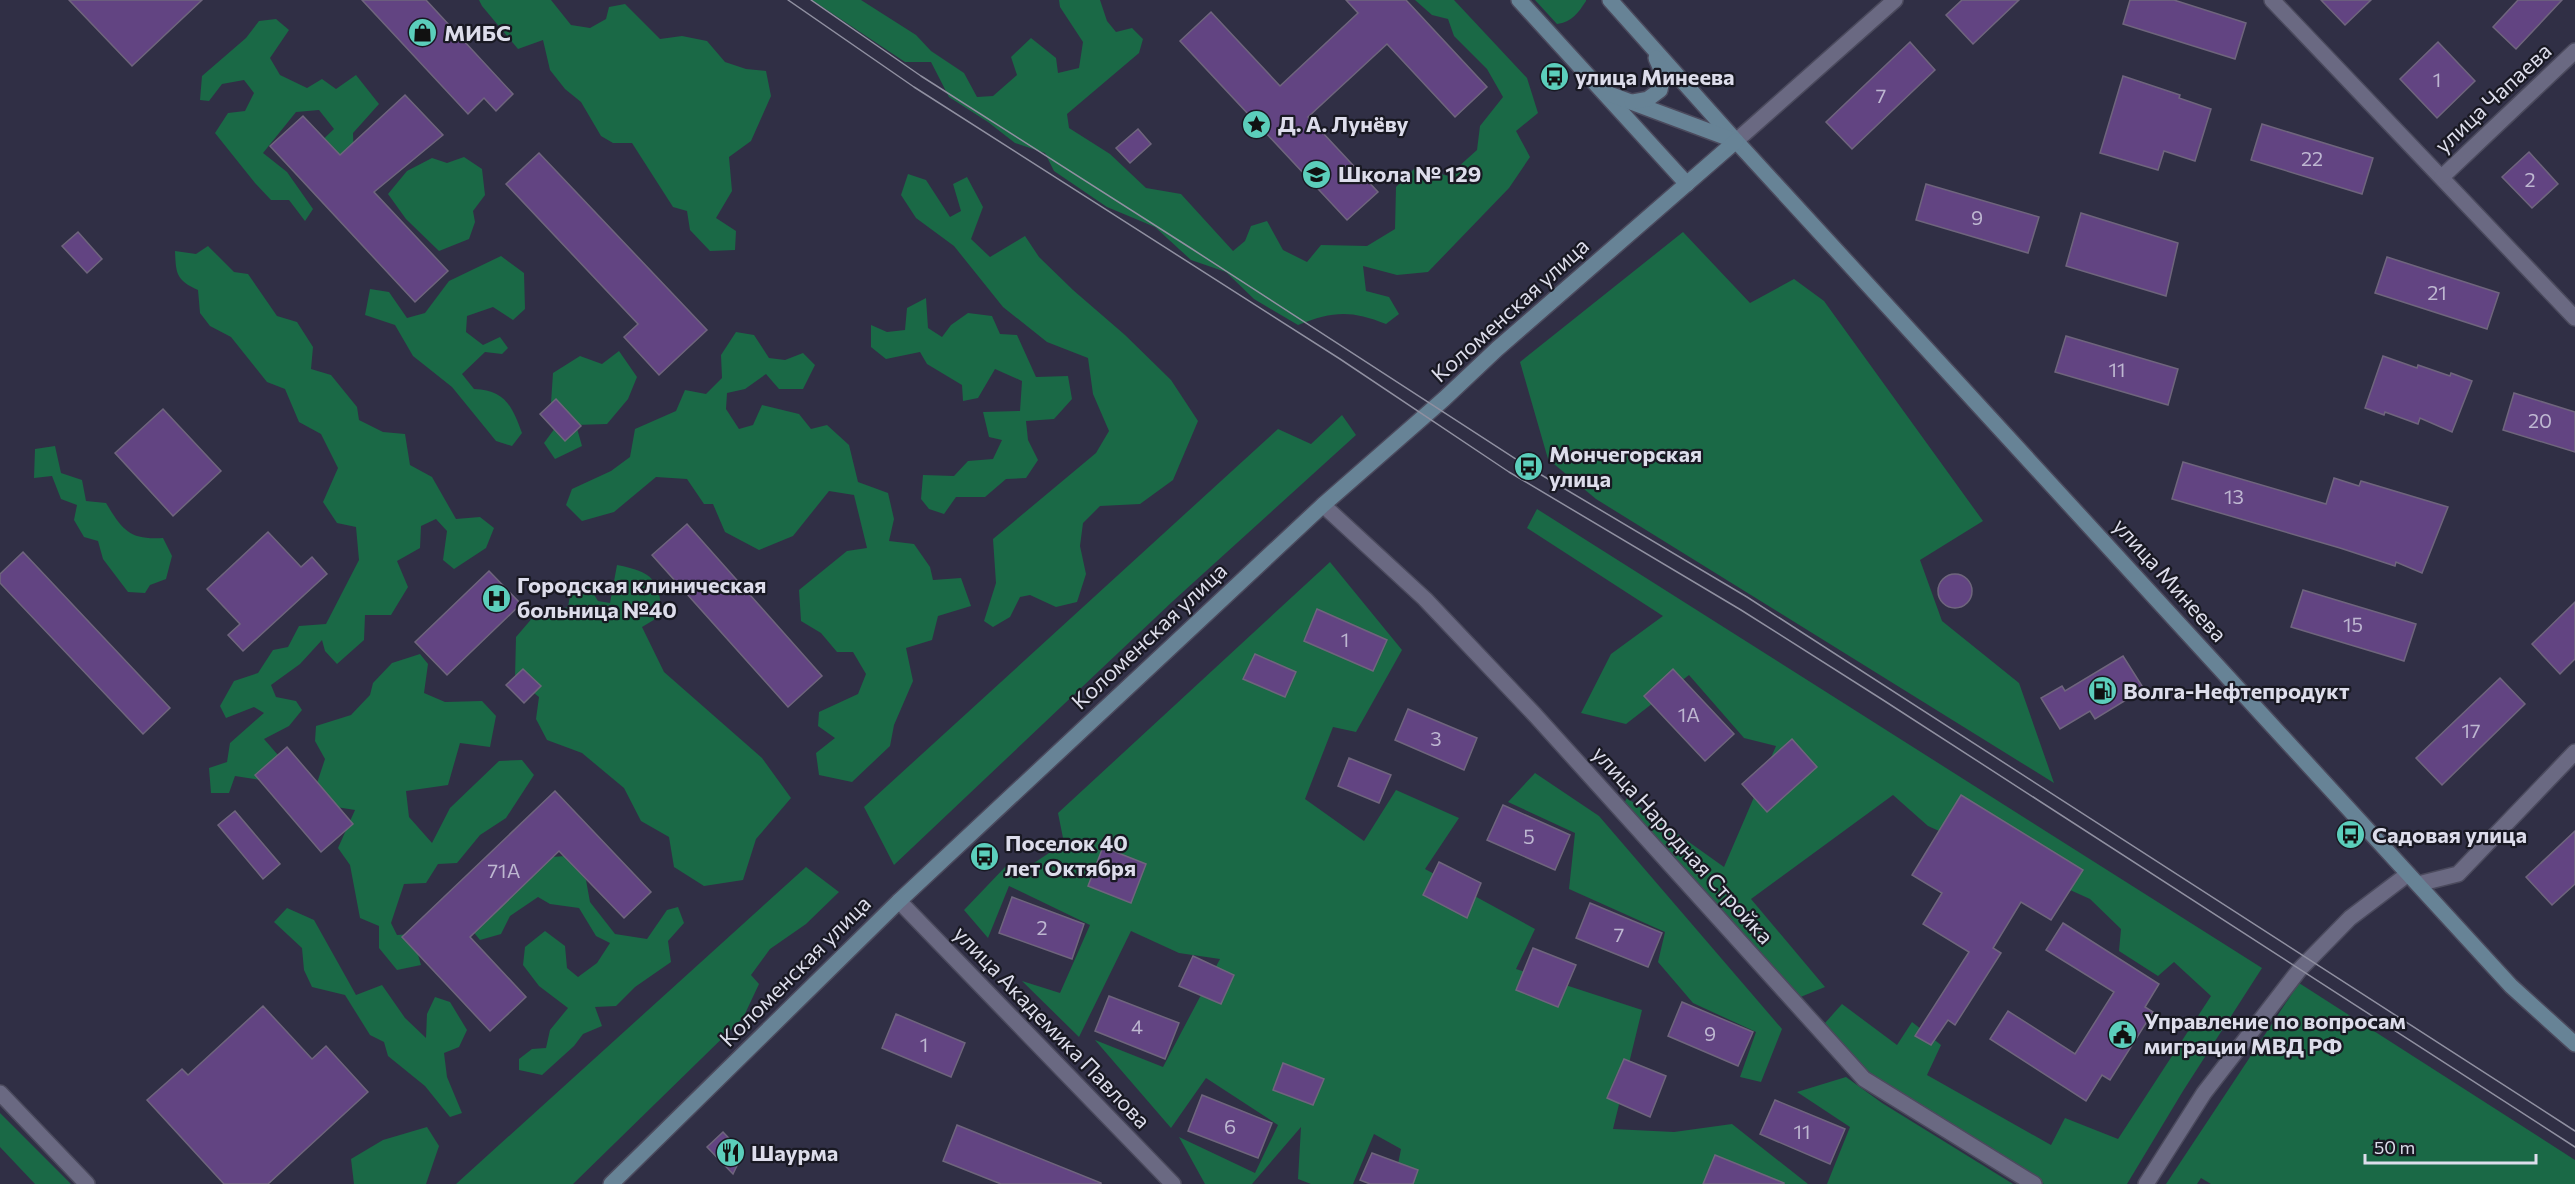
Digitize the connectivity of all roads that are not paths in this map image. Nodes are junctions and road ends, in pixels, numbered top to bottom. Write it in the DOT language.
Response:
graph roads {
  1 [pos="1519,0"];
  2 [pos="1610,0"];
  3 [pos="1895,0"];
  4 [pos="2272,0"];
  5 [pos="1651,47"];
  6 [pos="2575,51"];
  7 [pos="1602,91"];
  8 [pos="1632,102"];
  9 [pos="1736,141"];
  10 [pos="2442,177"];
  11 [pos="1687,184"];
  12 [pos="2575,318"];
  13 [pos="1323,505"];
  14 [pos="2575,752"];
  15 [pos="2413,879"];
  16 [pos="899,901"];
  17 [pos="2575,1044"];
  18 [pos="0,1093"];
  19 [pos="87,1184"];
  20 [pos="611,1184"];
  21 [pos="1173,1184"];
  22 [pos="2034,1184"];
  23 [pos="2146,1184"];
  1 -- 7 [label="main road"];
  2 -- 5 [label="main road, улица Минеева"];
  3 -- 9 [label="street"];
  4 -- 10 [label="street"];
  5 -- 8 [label="main road"];
  5 -- 9 [label="main road, улица Минеева"];
  6 -- 10 [label="street, улица Чапаева"];
  7 -- 8 [label="main road"];
  7 -- 11 [label="main road"];
  8 -- 9 [label="main road"];
  9 -- 11 [label="main road, Коломенская улица"];
  9 -- 15 [label="main road, улица Минеева"];
  10 -- 12 [label="street"];
  11 -- 13 [label="main road, Коломенская улица"];
  13 -- 16 [label="main road, Коломенская улица"];
  13 -- 22 [label="street, улица Народная Стройка"];
  14 -- 15 [label="street"];
  15 -- 17 [label="main road, улица Минеева"];
  15 -- 23 [label="street"];
  16 -- 20 [label="main road, Коломенская улица"];
  16 -- 21 [label="street, улица Академика Павлова"];
  18 -- 19 [label="street"];
}
